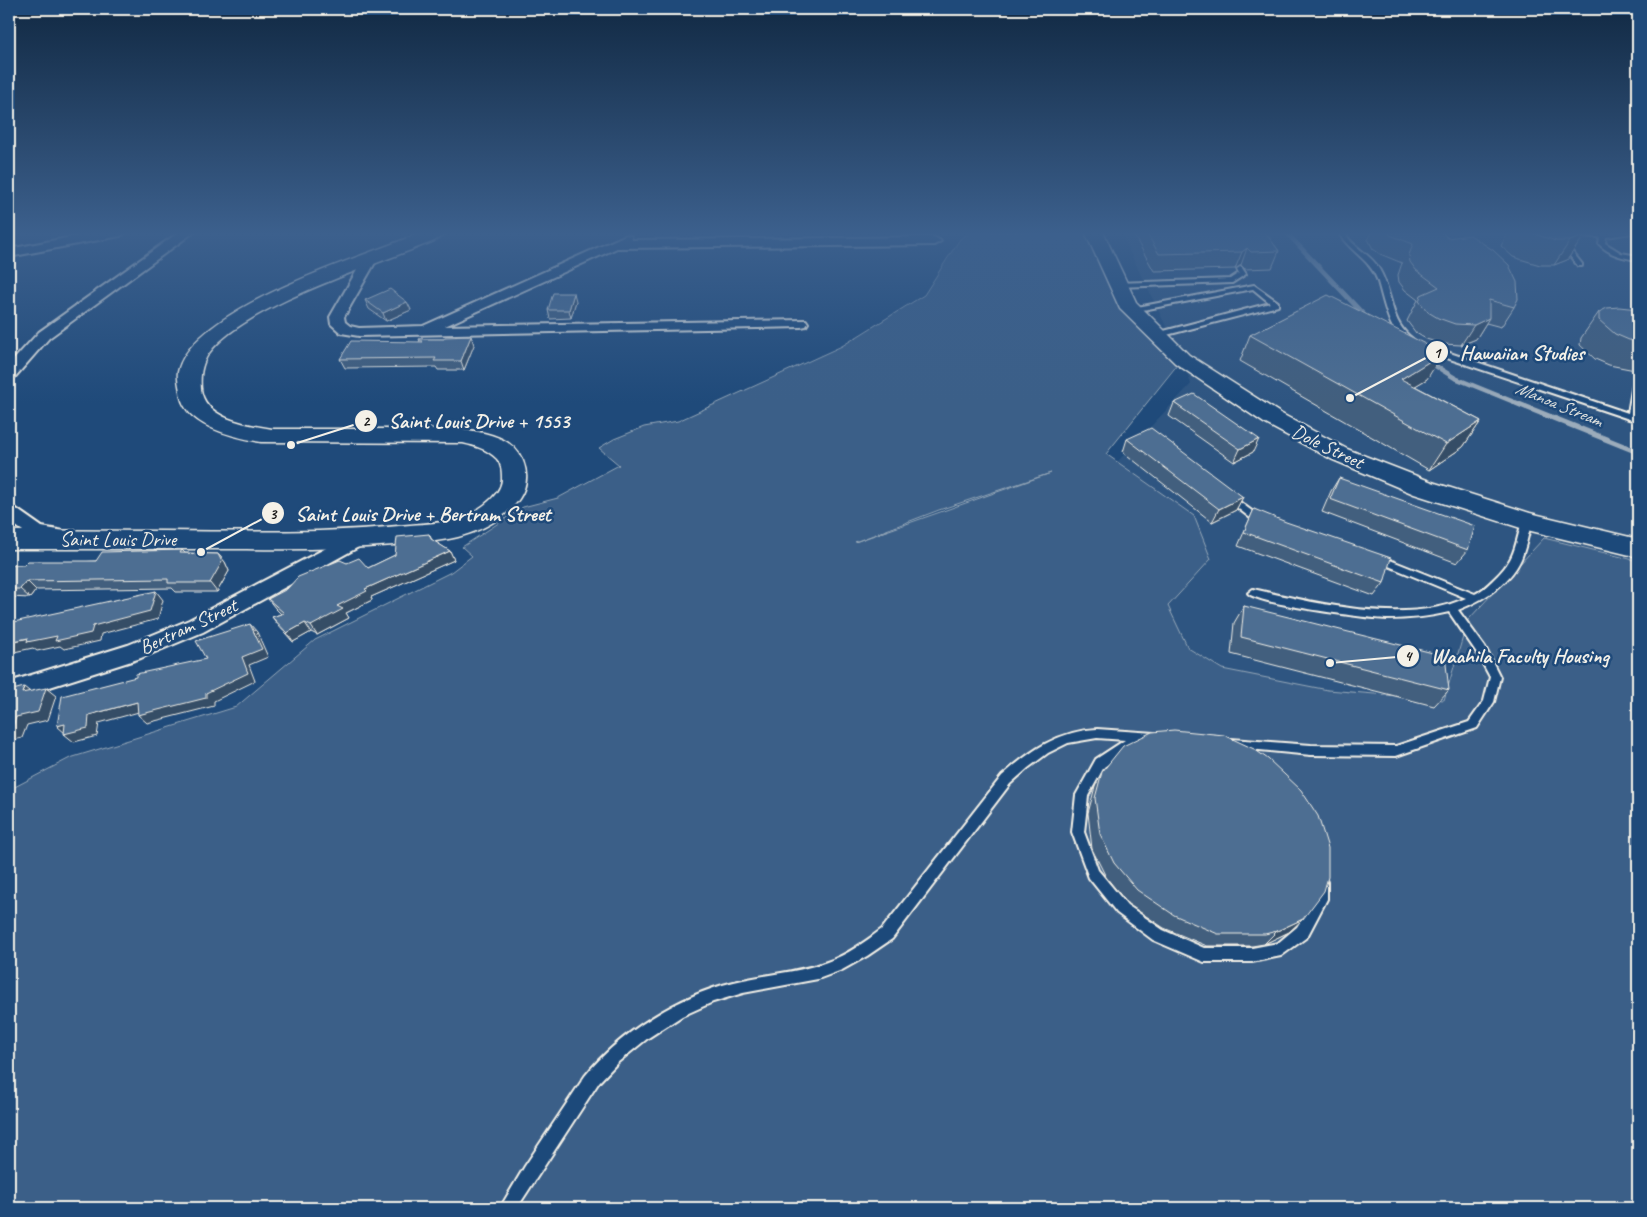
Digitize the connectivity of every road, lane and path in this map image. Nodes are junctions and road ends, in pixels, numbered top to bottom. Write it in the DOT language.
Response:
graph roads {
  1 [pos="109,289"];
  2 [pos="299,289"];
  3 [pos="353,289"];
  4 [pos="515,289"];
  5 [pos="1119,289"];
  6 [pos="1244,289"];
  7 [pos="1256,289"];
  8 [pos="1383,289"];
  9 [pos="1132,310"];
  10 [pos="801,324"];
  11 [pos="422,331"];
  12 [pos="1160,335"];
  13 [pos="9,374"];
  14 [pos="1637,384"];
  15 [pos="1634,418"];
  16 [pos="1219,490"];
  17 [pos="9,512"];
  18 [pos="1526,521"];
  19 [pos="1269,526"];
  20 [pos="71,539"];
  21 [pos="9,540"];
  22 [pos="357,540"];
  23 [pos="1638,548"];
  24 [pos="1371,556"];
  25 [pos="1253,593"];
  26 [pos="1476,598"];
  27 [pos="1451,608"];
  28 [pos="9,691"];
  29 [pos="1138,737"];
  30 [pos="1165,739"];
  31 [pos="1247,759"];
  32 [pos="1322,871"];
  33 [pos="508,1208"];
  1 -- 13 [label="street"];
  2 -- 22 [label="street, Saint Louis Drive"];
  3 -- 11 [label="street"];
  4 -- 11 [label="street"];
  5 -- 9 [label="street, Dole Street"];
  6 -- 9 [label="lane"];
  7 -- 12 [label="lane"];
  8 -- 15 [label="lane"];
  9 -- 12 [label="street, Dole Street"];
  10 -- 11 [label="street"];
  12 -- 18 [label="street, Dole Street"];
  14 -- 15 [label="lane"];
  16 -- 19 [label="lane"];
  17 -- 20 [label="street"];
  18 -- 23 [label="street, Dole Street"];
  18 -- 26 [label="lane"];
  20 -- 21 [label="street, Saint Louis Drive"];
  20 -- 22 [label="street, Saint Louis Drive"];
  22 -- 28 [label="street, Bertram Street"];
  24 -- 26 [label="lane"];
  25 -- 27 [label="lane"];
  26 -- 27 [label="lane"];
  27 -- 31 [label="lane"];
  29 -- 30 [label="lane"];
  29 -- 32 [label="lane"];
  29 -- 33 [label="lane"];
}
